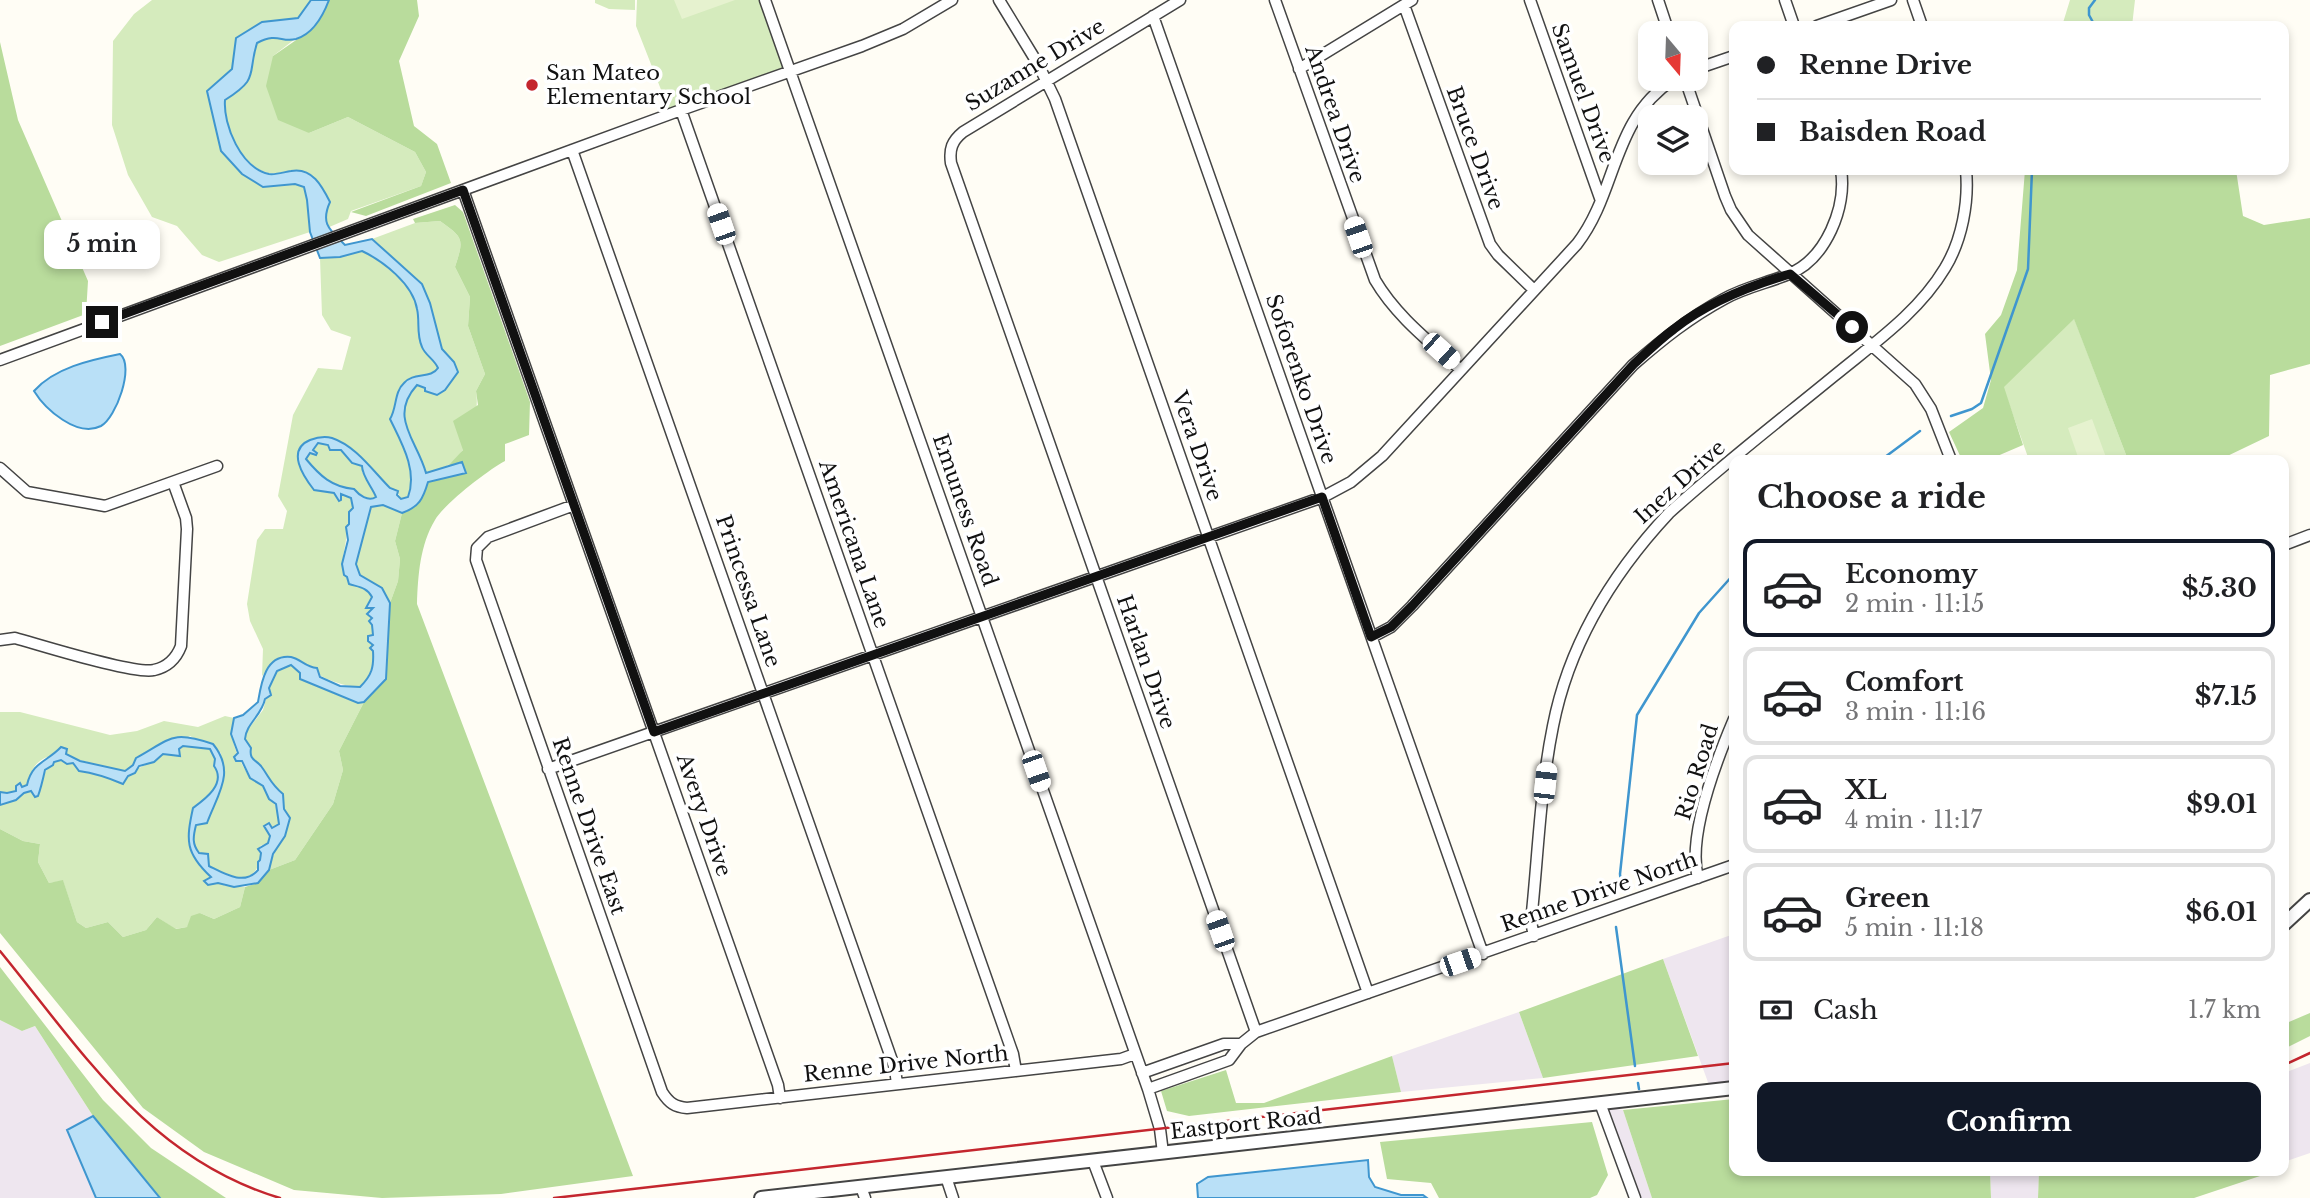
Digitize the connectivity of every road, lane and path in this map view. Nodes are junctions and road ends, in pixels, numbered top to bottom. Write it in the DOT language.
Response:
graph roads {
  1 [pos="765,0"];
  2 [pos="952,0"];
  3 [pos="999,0"];
  4 [pos="1180,0"];
  5 [pos="1275,0"];
  6 [pos="1530,0"];
  7 [pos="1658,0"];
  8 [pos="1785,0"];
  9 [pos="1891,0"];
  10 [pos="1913,0"];
  11 [pos="1408,2"];
  12 [pos="1153,16"];
  13 [pos="1665,21"];
  14 [pos="1792,21"];
  15 [pos="1831,21"];
  16 [pos="1920,21"];
  17 [pos="1729,58"];
  18 [pos="1708,65"];
  19 [pos="1299,69"];
  20 [pos="790,71"];
  21 [pos="1048,81"];
  22 [pos="1660,91"];
  23 [pos="1689,91"];
  24 [pos="681,110"];
  25 [pos="951,146"];
  26 [pos="572,150"];
  27 [pos="1841,175"];
  28 [pos="1966,175"];
  29 [pos="463,190"];
  30 [pos="1600,198"];
  31 [pos="1790,274"];
  32 [pos="1534,290"];
  33 [pos="1872,345"];
  34 [pos="0,360"];
  35 [pos="1461,370"];
  36 [pos="1740,455"];
  37 [pos="1949,455"];
  38 [pos="1729,464"];
  39 [pos="217,466"];
  40 [pos="0,468"];
  41 [pos="173,482"];
  42 [pos="1322,497"];
  43 [pos="574,505"];
  44 [pos="2310,535"];
  45 [pos="1208,537"];
  46 [pos="2289,543"];
  47 [pos="1096,577"];
  48 [pos="982,617"];
  49 [pos="1371,637"];
  50 [pos="0,640"];
  51 [pos="873,655"];
  52 [pos="763,694"];
  53 [pos="654,732"];
  54 [pos="1729,732"];
  55 [pos="548,769"];
  56 [pos="1729,867"];
  57 [pos="1698,878"];
  58 [pos="2310,900"];
  59 [pos="2289,919"];
  60 [pos="1534,936"];
  61 [pos="1483,954"];
  62 [pos="1368,993"];
  63 [pos="1256,1032"];
  64 [pos="1241,1044"];
  65 [pos="1135,1054"];
  66 [pos="1016,1071"];
  67 [pos="1142,1073"];
  68 [pos="897,1084"];
  69 [pos="1148,1088"];
  70 [pos="1729,1088"];
  71 [pos="780,1098"];
  72 [pos="1600,1103"];
  73 [pos="680,1108"];
  74 [pos="1163,1153"];
  75 [pos="1093,1161"];
  76 [pos="946,1177"];
  77 [pos="863,1192"];
  78 [pos="761,1198"];
  79 [pos="953,1198"];
  80 [pos="1107,1198"];
  81 [pos="1634,1198"];
  1 -- 20 [label="street, Emuness Road"];
  2 -- 20 [label="street"];
  3 -- 21 [label="street, Vera Drive"];
  4 -- 12 [label="street, Suzanne Drive"];
  5 -- 19 [label="street, Andrea Drive"];
  6 -- 30 [label="street, Samuel Drive"];
  7 -- 13 [label="street"];
  8 -- 14 [label="street"];
  9 -- 15 [label="street"];
  10 -- 16 [label="street"];
  11 -- 19 [label="street"];
  11 -- 32 [label="street, Bruce Drive"];
  12 -- 21 [label="street, Suzanne Drive"];
  12 -- 42 [label="street, Soforenko Drive"];
  17 -- 18 [label="street"];
  19 -- 35 [label="street, Andrea Drive"];
  20 -- 24 [label="street"];
  20 -- 48 [label="street, Emuness Road"];
  21 -- 25 [label="street, Suzanne Drive"];
  21 -- 45 [label="street, Vera Drive"];
  22 -- 30 [label="street"];
  23 -- 31 [label="street"];
  24 -- 26 [label="street"];
  24 -- 51 [label="street, Americana Lane"];
  25 -- 47 [label="street, Harlan Drive"];
  26 -- 29 [label="street"];
  26 -- 52 [label="street, Princessa Lane"];
  27 -- 31 [label="street"];
  28 -- 33 [label="street, Inez Drive"];
  29 -- 34 [label="street"];
  29 -- 43 [label="street, Avery Drive"];
  30 -- 32 [label="street"];
  31 -- 33 [label="street"];
  31 -- 49 [label="street"];
  32 -- 35 [label="street"];
  33 -- 36 [label="street, Inez Drive"];
  33 -- 37 [label="street"];
  35 -- 42 [label="street"];
  38 -- 60 [label="street, Inez Drive"];
  39 -- 41 [label="street"];
  40 -- 41 [label="street"];
  41 -- 50 [label="street"];
  42 -- 45 [label="street"];
  42 -- 49 [label="street, Soforenko Drive"];
  43 -- 53 [label="street, Avery Drive"];
  43 -- 55 [label="street, Renne Drive East"];
  44 -- 46 [label="street"];
  45 -- 47 [label="street"];
  45 -- 62 [label="street, Vera Drive"];
  47 -- 48 [label="street"];
  47 -- 63 [label="street, Harlan Drive"];
  48 -- 51 [label="street"];
  48 -- 65 [label="street, Emuness Road"];
  49 -- 61 [label="street, Soforenko Drive"];
  51 -- 52 [label="street"];
  51 -- 66 [label="street, Americana Lane"];
  52 -- 53 [label="street"];
  52 -- 68 [label="street, Princessa Lane"];
  53 -- 55 [label="street"];
  53 -- 71 [label="street, Avery Drive"];
  54 -- 57 [label="street, Rio Road"];
  55 -- 73 [label="street, Renne Drive East"];
  56 -- 57 [label="street, Renne Drive North"];
  57 -- 60 [label="street, Renne Drive North"];
  58 -- 59 [label="street"];
  60 -- 61 [label="street, Renne Drive North"];
  61 -- 62 [label="street, Renne Drive North"];
  62 -- 63 [label="street, Renne Drive North"];
  63 -- 64 [label="street, Renne Drive North"];
  64 -- 67 [label="street, Renne Drive North"];
  64 -- 69 [label="street, Renne Drive North"];
  65 -- 66 [label="street, Renne Drive North"];
  65 -- 67 [label="street, Emuness Road"];
  66 -- 68 [label="street, Renne Drive North"];
  67 -- 69 [label="street, Emuness Road"];
  68 -- 71 [label="street, Renne Drive North"];
  69 -- 74 [label="street, Emuness Road"];
  70 -- 72 [label="street, Eastport Road"];
  71 -- 73 [label="street, Renne Drive North"];
  72 -- 74 [label="street, Eastport Road"];
  72 -- 81 [label="street"];
  74 -- 75 [label="street, Eastport Road"];
  75 -- 76 [label="street, Eastport Road"];
  75 -- 80 [label="street"];
  76 -- 77 [label="street, Eastport Road"];
  76 -- 79 [label="street"];
  77 -- 78 [label="street, Eastport Road"];
}
